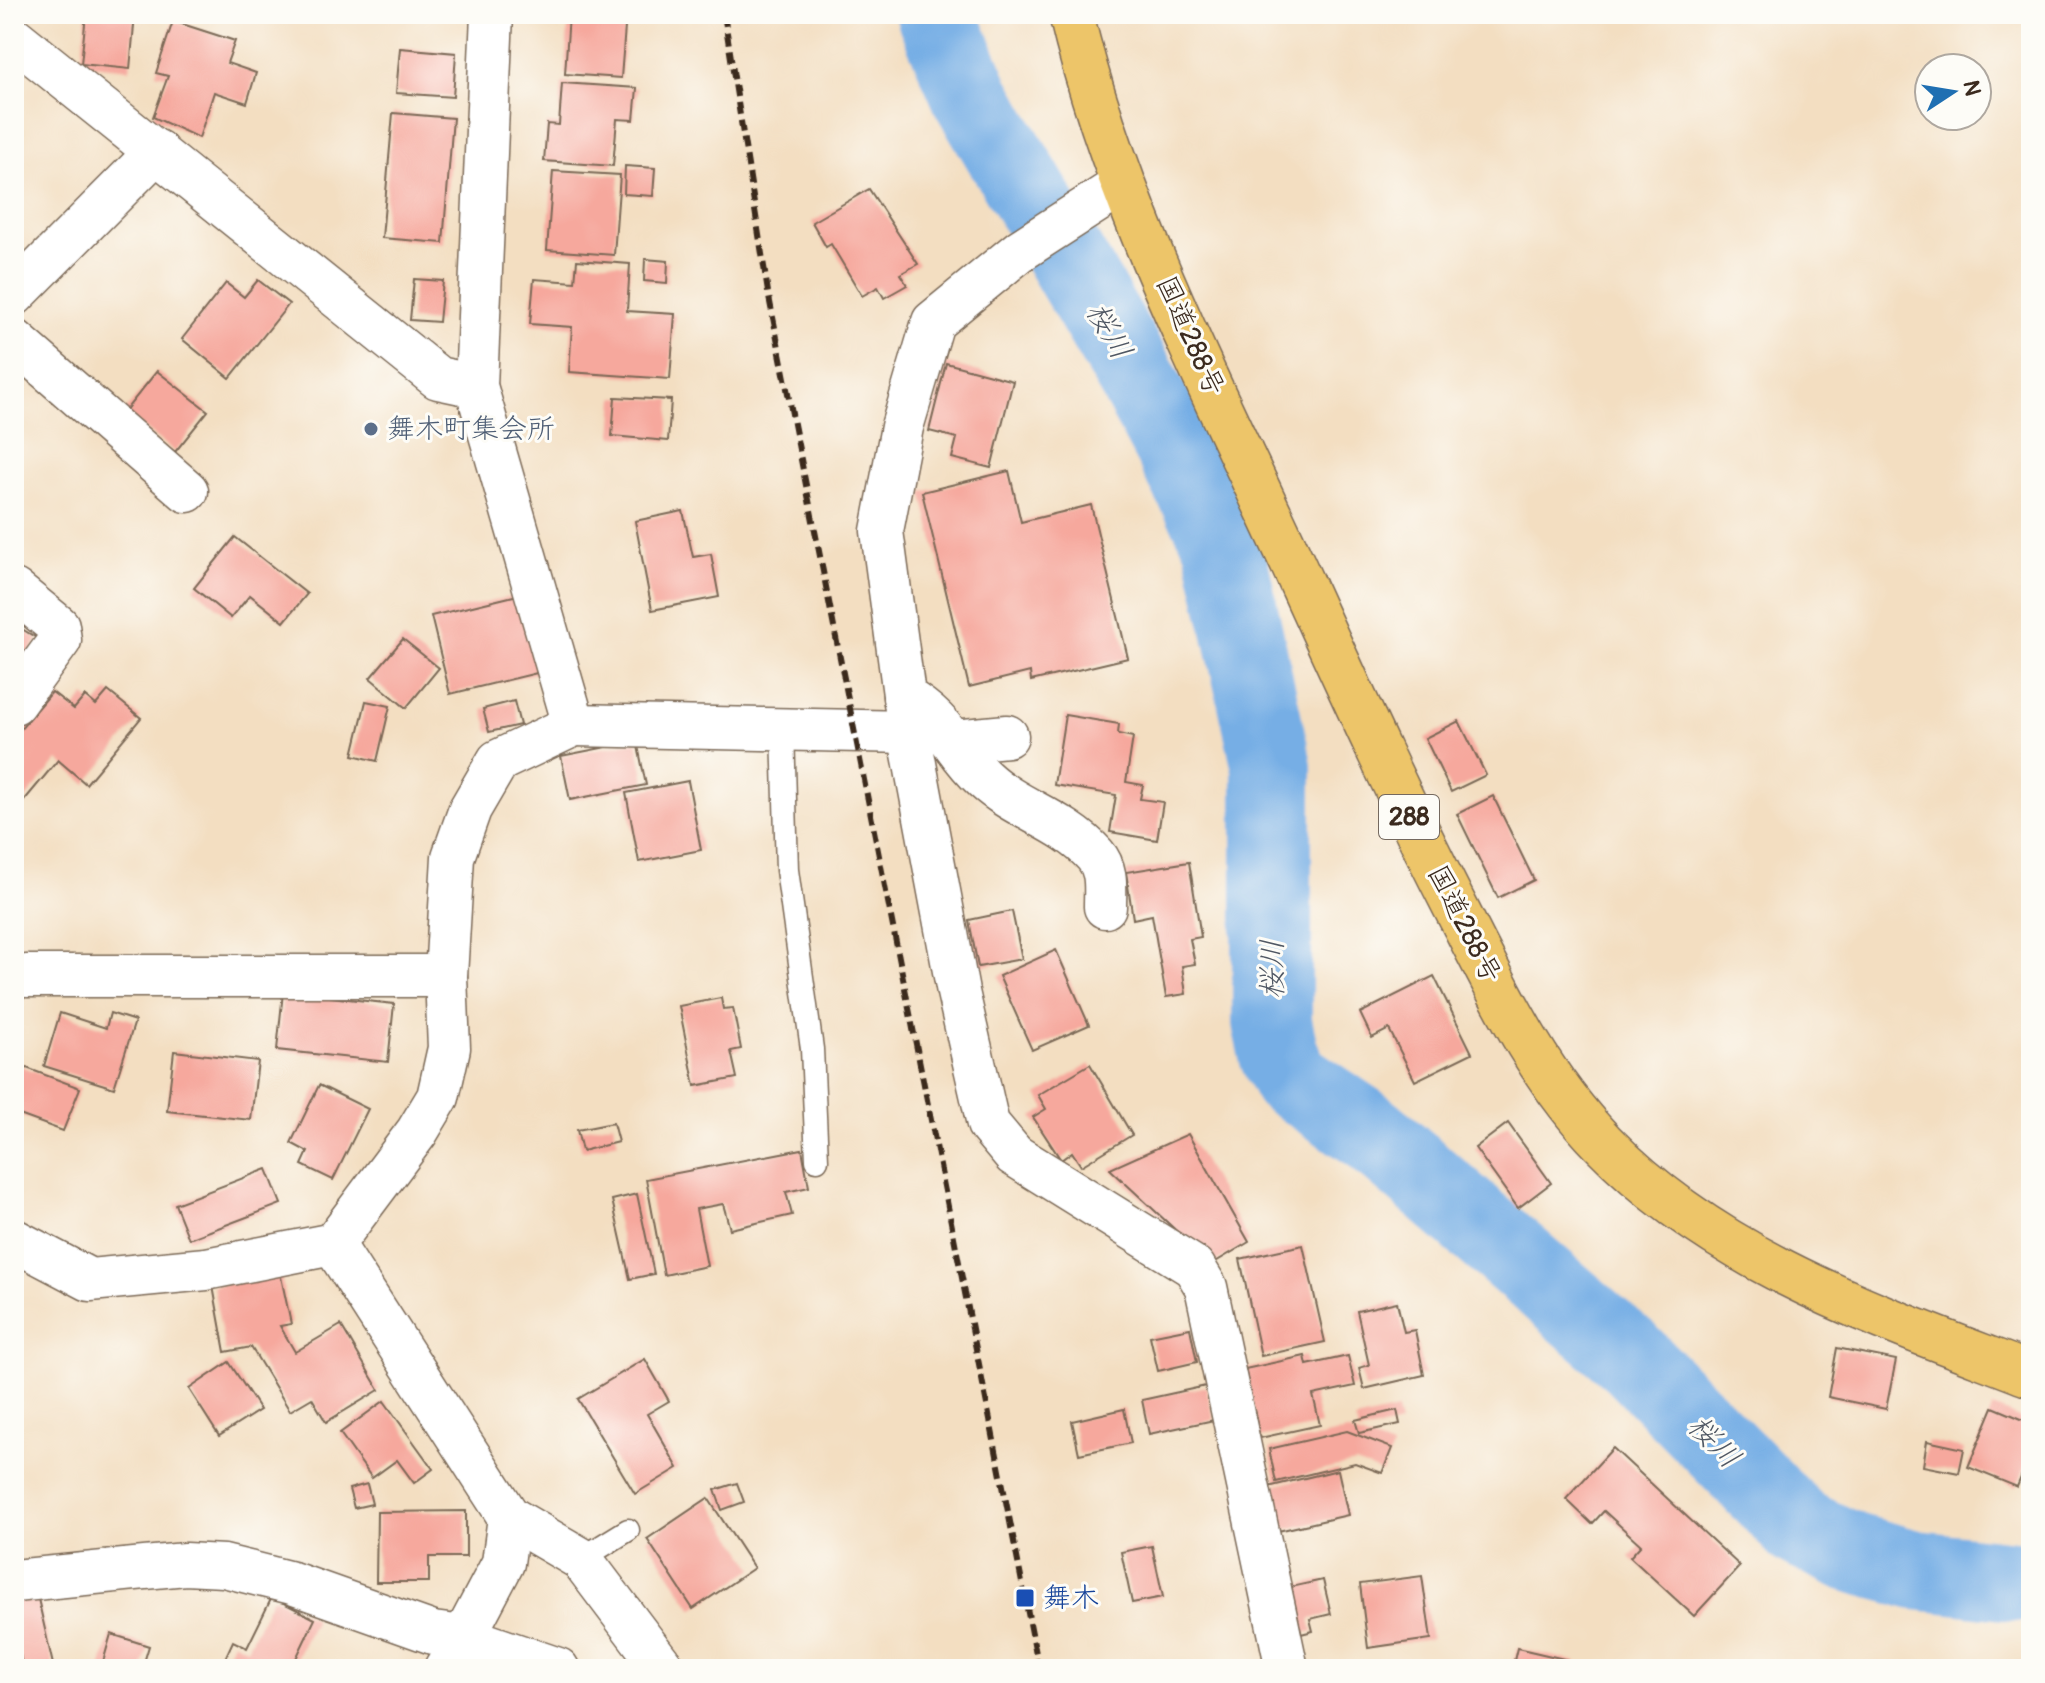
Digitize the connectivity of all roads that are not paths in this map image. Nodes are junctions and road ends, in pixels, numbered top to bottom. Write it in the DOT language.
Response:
graph roads {
  1 [pos="492,14"];
  2 [pos="1071,14"];
  3 [pos="14,38"];
  4 [pos="157,151"];
  5 [pos="1122,185"];
  6 [pos="14,295"];
  7 [pos="14,340"];
  8 [pos="476,386"];
  9 [pos="187,491"];
  10 [pos="14,590"];
  11 [pos="14,703"];
  12 [pos="907,715"];
  13 [pos="574,725"];
  14 [pos="783,729"];
  15 [pos="1007,736"];
  16 [pos="954,741"];
  17 [pos="1105,907"];
  18 [pos="26,976"];
  19 [pos="446,976"];
  20 [pos="817,1160"];
  21 [pos="14,1240"];
  22 [pos="333,1244"];
  23 [pos="2031,1375"];
  24 [pos="509,1517"];
  25 [pos="628,1530"];
  26 [pos="581,1559"];
  27 [pos="14,1581"];
  28 [pos="455,1653"];
  29 [pos="558,1669"];
  30 [pos="664,1669"];
  31 [pos="1287,1669"];
  1 -- 8 [label="street"];
  2 -- 5 [label="highway, 国道288号 / 288"];
  3 -- 4 [label="street"];
  4 -- 6 [label="street"];
  4 -- 8 [label="street"];
  5 -- 12 [label="street"];
  5 -- 23 [label="highway, 国道288号 / 288"];
  7 -- 9 [label="street"];
  8 -- 13 [label="street"];
  10 -- 11 [label="street"];
  12 -- 14 [label="street"];
  12 -- 16 [label="street"];
  12 -- 31 [label="street"];
  13 -- 14 [label="street"];
  13 -- 19 [label="street"];
  14 -- 20 [label="lane"];
  15 -- 16 [label="street"];
  16 -- 17 [label="street"];
  18 -- 19 [label="street"];
  19 -- 22 [label="street"];
  21 -- 22 [label="street"];
  22 -- 24 [label="street"];
  24 -- 26 [label="street"];
  24 -- 28 [label="street"];
  25 -- 26 [label="lane"];
  26 -- 30 [label="street"];
  27 -- 28 [label="street"];
  28 -- 29 [label="street"];
}
